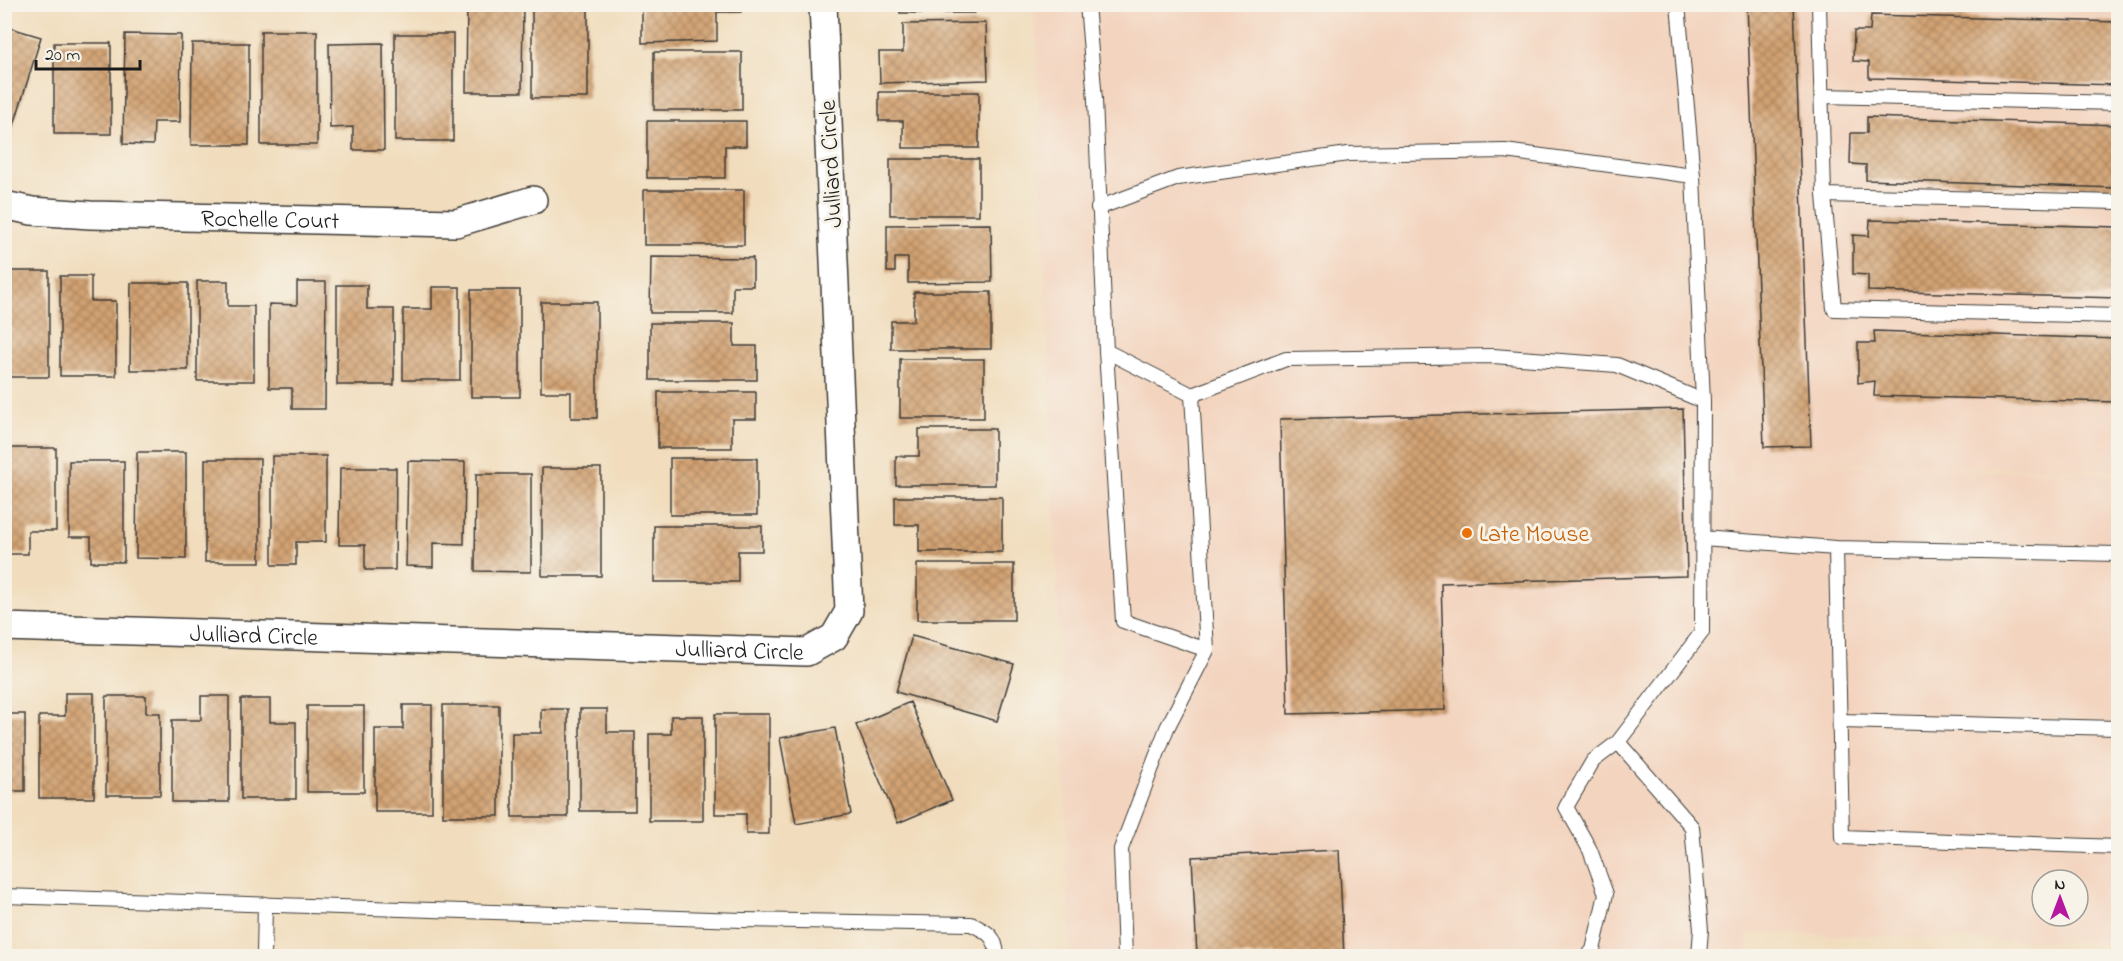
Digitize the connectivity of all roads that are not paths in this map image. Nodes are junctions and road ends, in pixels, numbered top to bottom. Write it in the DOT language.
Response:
graph roads {
  1 [pos="823,4"];
  2 [pos="1087,4"];
  3 [pos="1678,4"];
  4 [pos="1819,4"];
  5 [pos="1822,96"];
  6 [pos="2118,103"];
  7 [pos="1693,176"];
  8 [pos="1824,195"];
  9 [pos="533,200"];
  10 [pos="2118,202"];
  11 [pos="4,205"];
  12 [pos="1098,208"];
  13 [pos="2118,316"];
  14 [pos="1106,351"];
  15 [pos="1192,395"];
  16 [pos="1703,401"];
  17 [pos="1702,538"];
  18 [pos="1836,548"];
  19 [pos="2118,554"];
  20 [pos="4,627"];
  21 [pos="1207,650"];
  22 [pos="1840,721"];
  23 [pos="2118,728"];
  24 [pos="1618,742"];
  25 [pos="2118,847"];
  26 [pos="4,896"];
  27 [pos="265,904"];
  28 [pos="264,957"];
  29 [pos="997,957"];
  30 [pos="1125,957"];
  31 [pos="1588,957"];
  32 [pos="1699,957"];
  1 -- 20 [label="street, Julliard Circle"];
  2 -- 12 [label="lane"];
  3 -- 7 [label="lane"];
  4 -- 5 [label="lane"];
  5 -- 6 [label="lane"];
  5 -- 8 [label="lane"];
  7 -- 12 [label="lane"];
  7 -- 16 [label="lane"];
  8 -- 10 [label="lane"];
  8 -- 13 [label="lane"];
  9 -- 11 [label="street, Rochelle Court"];
  12 -- 14 [label="lane"];
  14 -- 15 [label="lane"];
  14 -- 21 [label="lane"];
  15 -- 16 [label="lane"];
  15 -- 21 [label="lane"];
  16 -- 17 [label="lane"];
  17 -- 18 [label="lane"];
  17 -- 24 [label="lane"];
  18 -- 19 [label="lane"];
  18 -- 22 [label="lane"];
  21 -- 30 [label="lane"];
  22 -- 23 [label="lane"];
  22 -- 25 [label="lane"];
  24 -- 31 [label="lane"];
  24 -- 32 [label="lane"];
  26 -- 27 [label="lane"];
  27 -- 28 [label="lane"];
  27 -- 29 [label="lane"];
}
